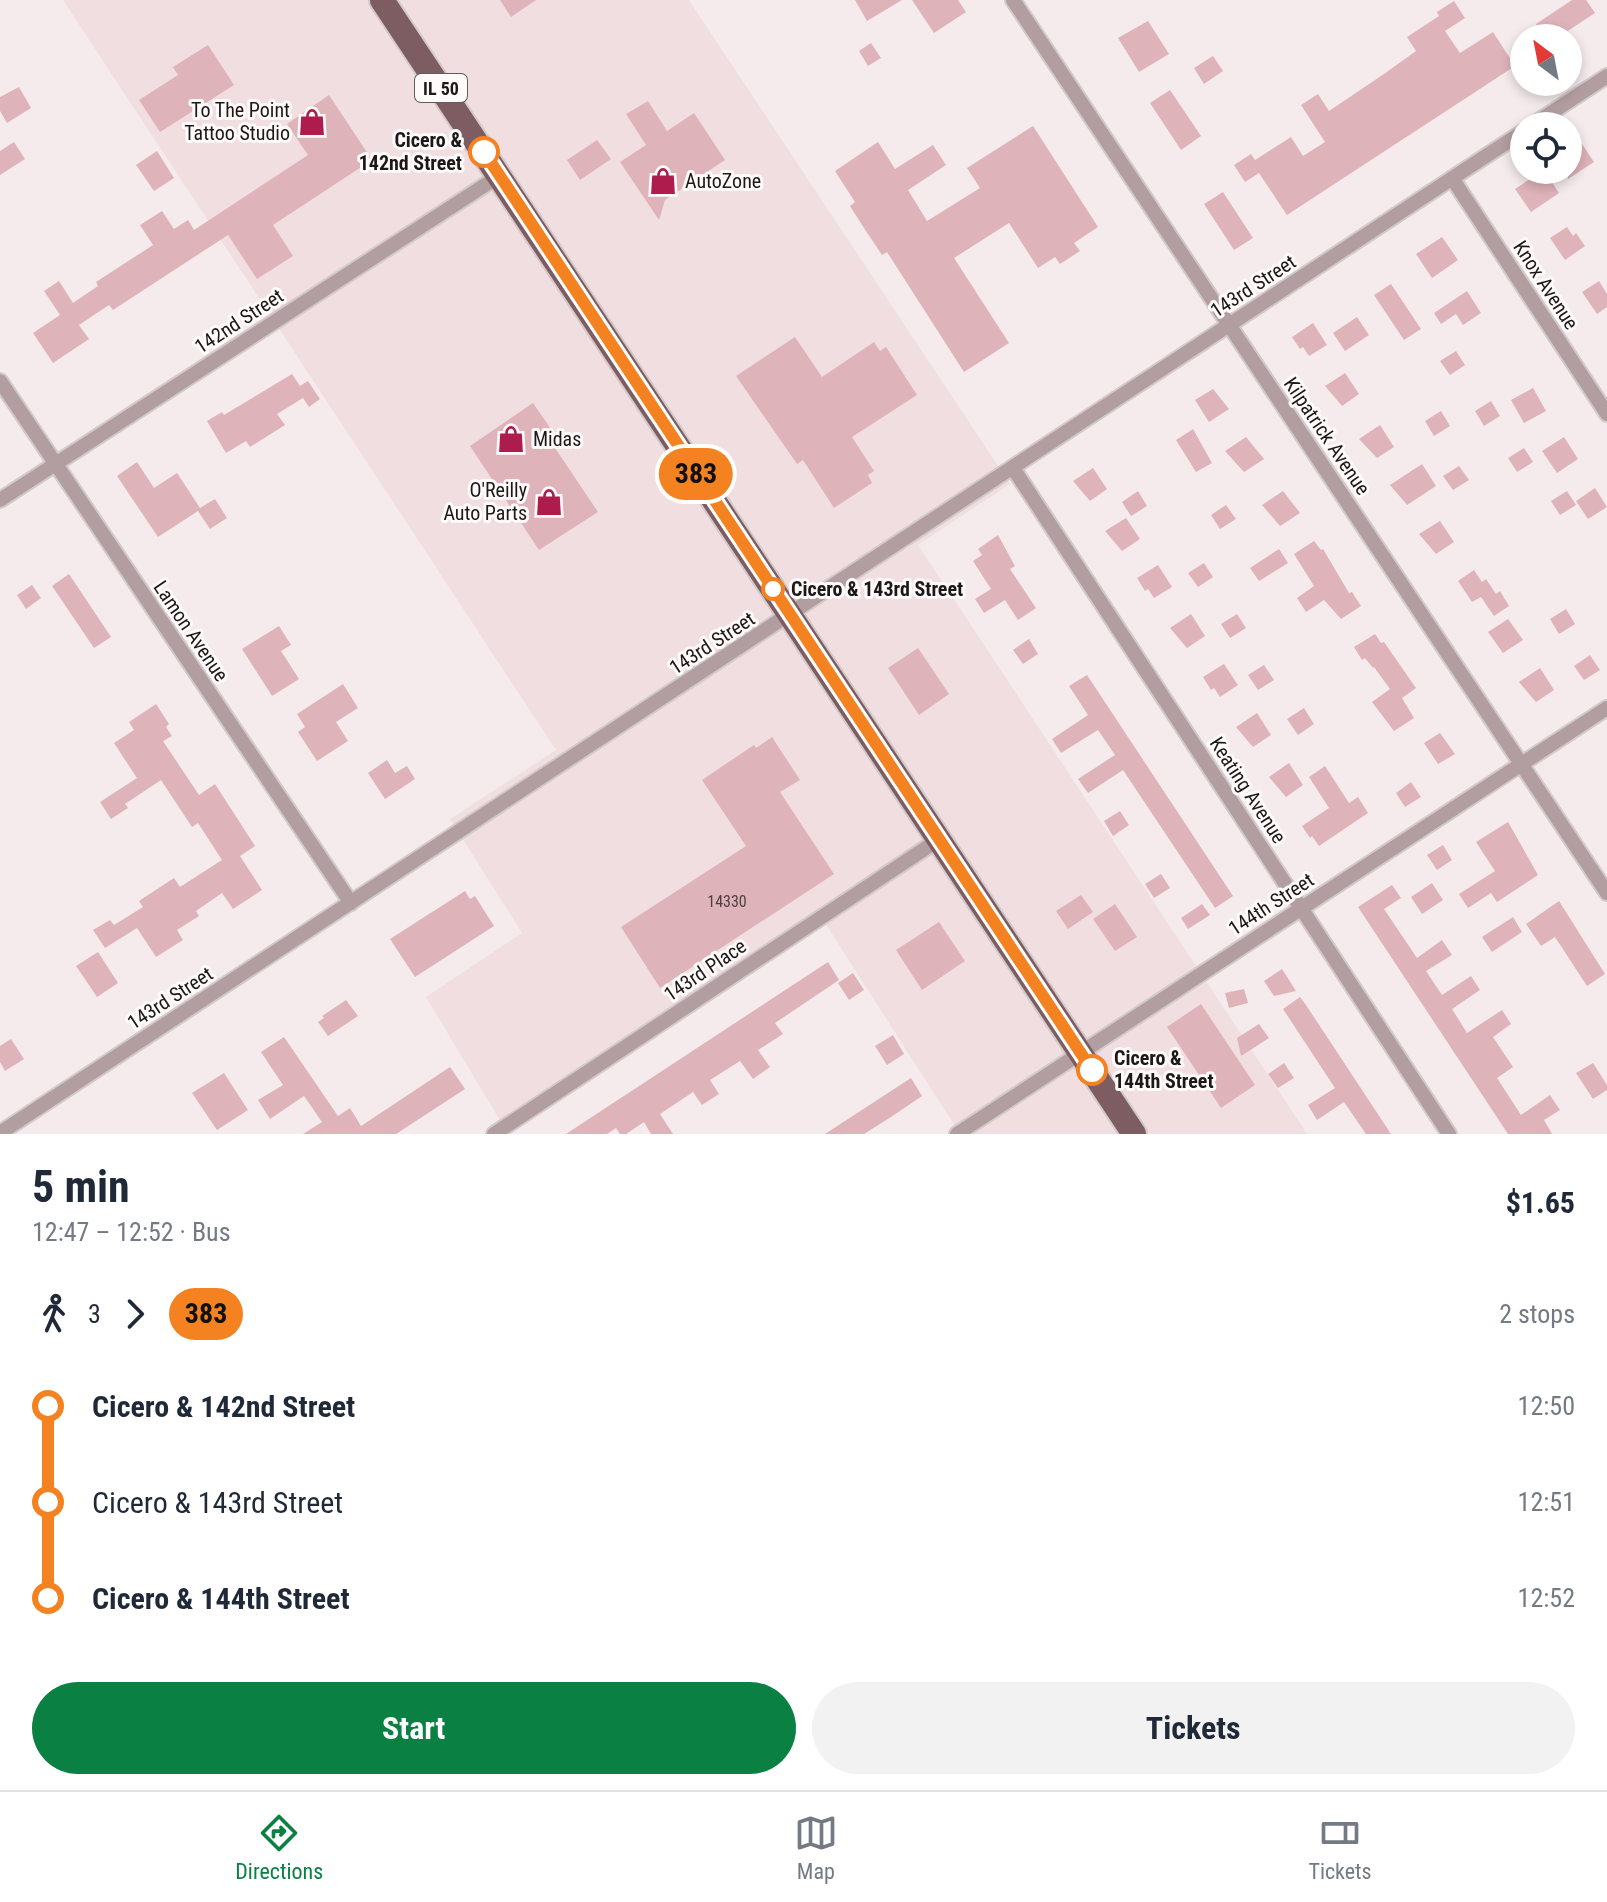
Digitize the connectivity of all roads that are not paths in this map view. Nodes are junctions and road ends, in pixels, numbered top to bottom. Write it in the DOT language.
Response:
graph roads {
  1 [pos="382,0"];
  2 [pos="1013,0"];
  3 [pos="1607,76"];
  4 [pos="1552,112"];
  5 [pos="1510,140"];
  6 [pos="499,176"];
  7 [pos="1452,178"];
  8 [pos="1229,325"];
  9 [pos="0,381"];
  10 [pos="1607,414"];
  11 [pos="55,465"];
  12 [pos="1013,468"];
  13 [pos="0,500"];
  14 [pos="790,615"];
  15 [pos="1607,708"];
  16 [pos="1521,765"];
  17 [pos="938,840"];
  18 [pos="1607,893"];
  19 [pos="351,903"];
  20 [pos="1302,908"];
  21 [pos="1080,1052"];
  22 [pos="0,1133"];
  23 [pos="494,1134"];
  24 [pos="957,1134"];
  25 [pos="1134,1134"];
  26 [pos="1449,1134"];
  1 -- 6 [label="main road, IL 50"];
  2 -- 8 [label="street, Kilpatrick Avenue"];
  3 -- 4 [label="street"];
  5 -- 7 [label="street, 143rd Street"];
  6 -- 11 [label="street, 142nd Street"];
  6 -- 14 [label="main road, IL 50"];
  7 -- 8 [label="street, 143rd Street"];
  7 -- 10 [label="street, Knox Avenue"];
  8 -- 12 [label="street, 143rd Street"];
  8 -- 16 [label="street, Kilpatrick Avenue"];
  9 -- 11 [label="street, Lamon Avenue"];
  11 -- 13 [label="street, 142nd Street"];
  11 -- 19 [label="street, Lamon Avenue"];
  12 -- 14 [label="street, 143rd Street"];
  12 -- 20 [label="street, Keating Avenue"];
  14 -- 17 [label="main road, IL 50"];
  14 -- 19 [label="street, 143rd Street"];
  15 -- 16 [label="street, 144th Street"];
  16 -- 18 [label="street, Kilpatrick Avenue"];
  16 -- 20 [label="street, 144th Street"];
  17 -- 21 [label="main road, IL 50"];
  17 -- 23 [label="street, 143rd Place"];
  19 -- 22 [label="street, 143rd Street"];
  20 -- 21 [label="street, 144th Street"];
  20 -- 26 [label="street, Keating Avenue"];
  21 -- 24 [label="street, 144th Street"];
  21 -- 25 [label="main road, IL 50"];
}
